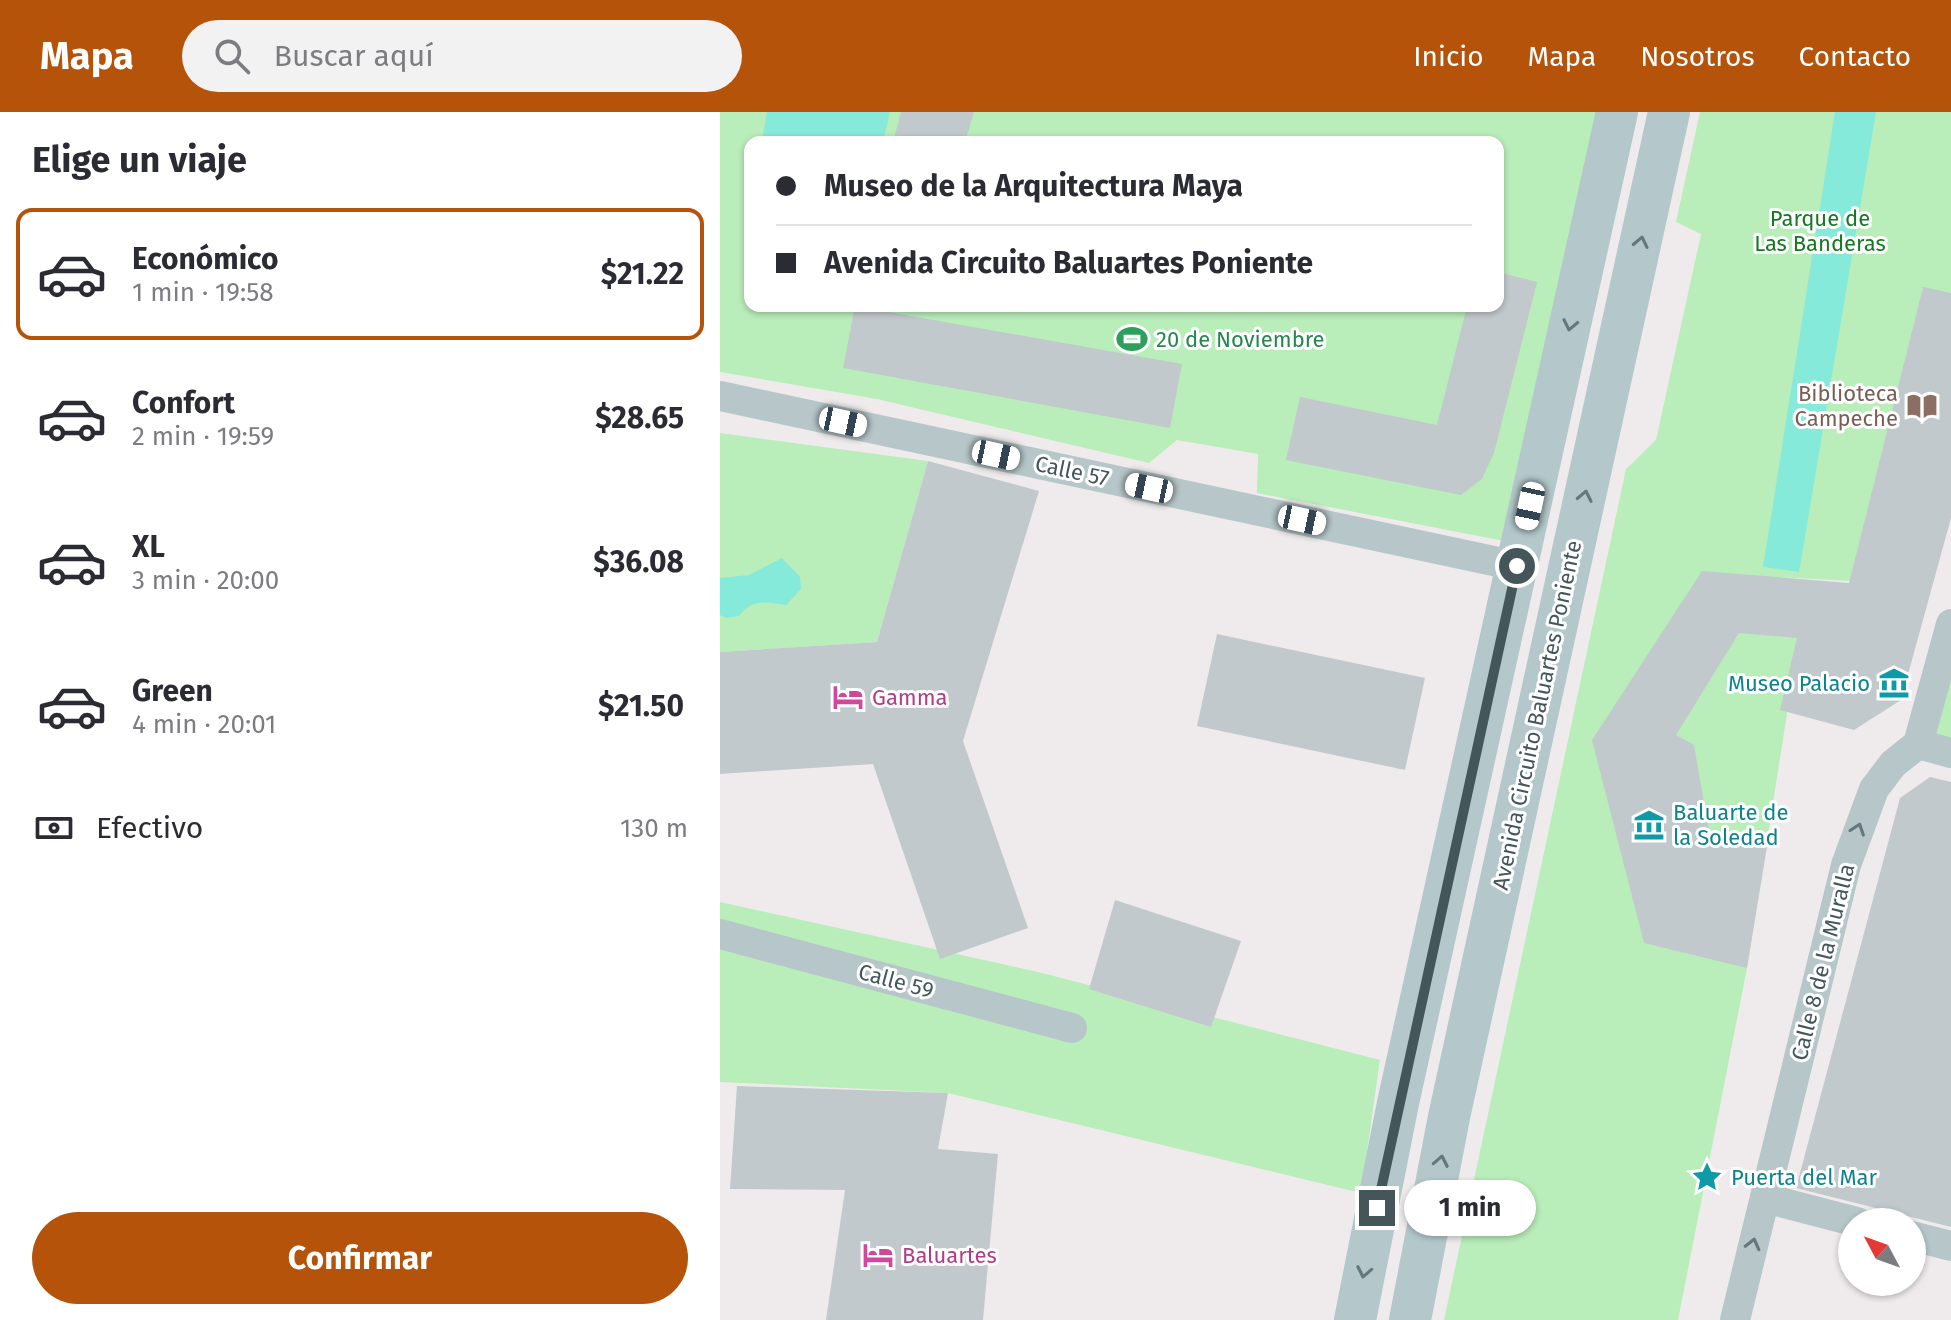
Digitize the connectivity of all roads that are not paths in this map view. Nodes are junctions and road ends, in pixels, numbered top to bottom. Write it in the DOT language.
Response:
graph roads {
  1 [pos="1617,112"];
  2 [pos="1669,112"];
  3 [pos="720,396"];
  4 [pos="1517,566"];
  5 [pos="1951,624"];
  6 [pos="1918,744"];
  7 [pos="1951,753"];
  8 [pos="720,934"];
  9 [pos="1072,1028"];
  10 [pos="1765,1198"];
  11 [pos="1838,1217"];
  12 [pos="1926,1240"];
  13 [pos="1951,1246"];
  14 [pos="1355,1320"];
  15 [pos="1410,1320"];
  16 [pos="1735,1320"];
  1 -- 4 [label="main road, one-way"];
  15 -- 2 [label="main road, Avenida Circuito Baluartes Poniente, one-way"];
  3 -- 4 [label="street, Calle 57"];
  4 -- 14 [label="main road, one-way"];
  5 -- 6 [label="street"];
  6 -- 7 [label="street"];
  10 -- 6 [label="street, Calle 8 de la Muralla, one-way"];
  8 -- 9 [label="street, Calle 59"];
  10 -- 11 [label="street"];
  16 -- 10 [label="street, Calle 8 de la Muralla, one-way"];
  12 -- 13 [label="street"];
}
